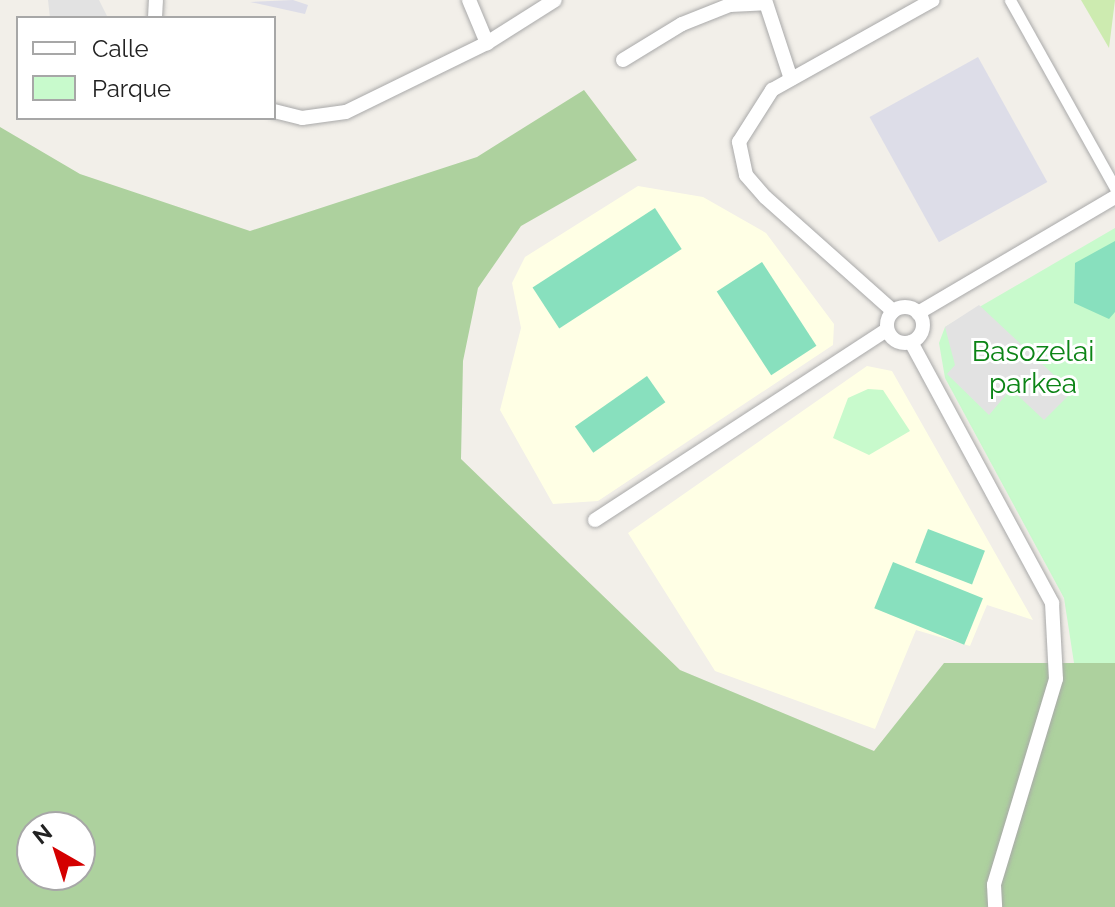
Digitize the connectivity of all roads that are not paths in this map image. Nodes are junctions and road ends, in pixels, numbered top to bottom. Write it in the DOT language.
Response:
graph roads {
  1 [pos="469,0"];
  2 [pos="555,0"];
  3 [pos="933,0"];
  4 [pos="1010,0"];
  5 [pos="765,1"];
  6 [pos="487,43"];
  7 [pos="623,60"];
  8 [pos="791,79"];
  9 [pos="276,112"];
  10 [pos="1115,188"];
  11 [pos="1115,197"];
  12 [pos="893,311"];
  13 [pos="918,313"];
  14 [pos="887,330"];
  15 [pos="911,342"];
  16 [pos="595,520"];
  17 [pos="995,907"];
  1 -- 6 [label="street"];
  2 -- 6 [label="street"];
  3 -- 8 [label="street"];
  4 -- 10 [label="street"];
  5 -- 7 [label="street"];
  5 -- 8 [label="street"];
  6 -- 9 [label="street"];
  8 -- 12 [label="street"];
  11 -- 13 [label="street"];
  12 -- 13 [label="street"];
  12 -- 14 [label="street"];
  13 -- 15 [label="street"];
  14 -- 15 [label="street"];
  14 -- 16 [label="street"];
  15 -- 17 [label="street"];
}
